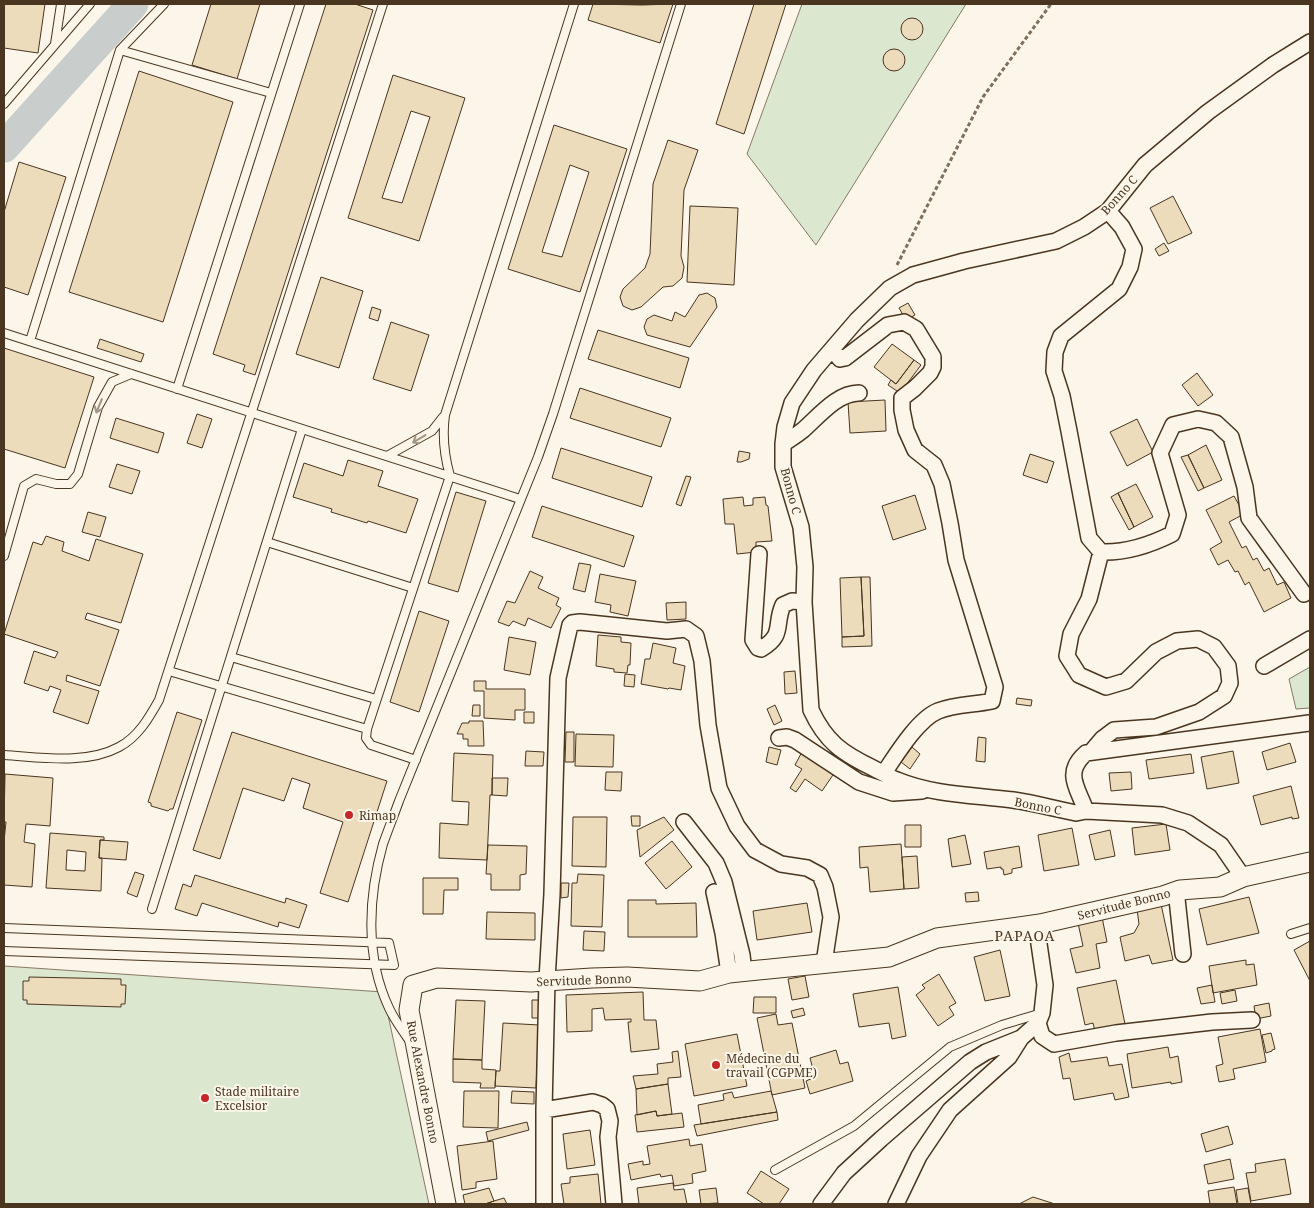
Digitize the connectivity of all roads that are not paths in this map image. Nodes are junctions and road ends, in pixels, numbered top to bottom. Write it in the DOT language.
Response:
graph roads {
  1 [pos="61,4"];
  2 [pos="90,4"];
  3 [pos="164,4"];
  4 [pos="300,4"];
  5 [pos="383,4"];
  6 [pos="574,4"];
  7 [pos="681,4"];
  8 [pos="1310,42"];
  9 [pos="54,46"];
  10 [pos="120,50"];
  11 [pos="271,93"];
  12 [pos="4,104"];
  13 [pos="1108,211"];
  14 [pos="4,333"];
  15 [pos="30,341"];
  16 [pos="832,349"];
  17 [pos="131,374"];
  18 [pos="177,388"];
  19 [pos="859,393"];
  20 [pos="252,413"];
  21 [pos="444,415"];
  22 [pos="302,429"];
  23 [pos="783,444"];
  24 [pos="387,456"];
  25 [pos="450,476"];
  26 [pos="520,499"];
  27 [pos="267,542"];
  28 [pos="1101,552"];
  29 [pos="759,554"];
  30 [pos="4,556"];
  31 [pos="413,588"];
  32 [pos="1304,594"];
  33 [pos="804,602"];
  34 [pos="1310,639"];
  35 [pos="231,657"];
  36 [pos="1264,666"];
  37 [pos="169,671"];
  38 [pos="222,687"];
  39 [pos="376,699"];
  40 [pos="1309,723"];
  41 [pos="367,729"];
  42 [pos="778,738"];
  43 [pos="1091,752"];
  44 [pos="4,756"];
  45 [pos="416,760"];
  46 [pos="884,773"];
  47 [pos="932,790"];
  48 [pos="1086,811"];
  49 [pos="684,822"];
  50 [pos="1310,862"];
  51 [pos="1243,877"];
  52 [pos="1180,890"];
  53 [pos="714,892"];
  54 [pos="152,909"];
  55 [pos="1040,924"];
  56 [pos="4,928"];
  57 [pos="1310,928"];
  58 [pos="1290,934"];
  59 [pos="371,942"];
  60 [pos="4,951"];
  61 [pos="1183,954"];
  62 [pos="824,963"];
  63 [pos="374,964"];
  64 [pos="737,973"];
  65 [pos="437,978"];
  66 [pos="547,980"];
  67 [pos="1040,1018"];
  68 [pos="1252,1020"];
  69 [pos="1021,1038"];
  70 [pos="417,1051"];
  71 [pos="544,1110"];
  72 [pos="775,1170"];
  73 [pos="446,1204"];
  74 [pos="544,1204"];
  75 [pos="614,1204"];
  76 [pos="821,1204"];
  77 [pos="896,1204"];
  1 -- 9 [label="lane"];
  2 -- 9 [label="lane"];
  3 -- 10 [label="lane"];
  4 -- 11 [label="lane"];
  5 -- 20 [label="lane"];
  6 -- 21 [label="lane"];
  7 -- 26 [label="lane"];
  8 -- 13 [label="street, Bonno C"];
  9 -- 12 [label="lane"];
  10 -- 11 [label="lane"];
  10 -- 15 [label="lane"];
  11 -- 18 [label="lane"];
  13 -- 16 [label="street, Bonno C"];
  13 -- 28 [label="street"];
  14 -- 15 [label="lane"];
  15 -- 17 [label="lane"];
  16 -- 23 [label="street, Bonno C"];
  16 -- 46 [label="street"];
  17 -- 18 [label="lane"];
  17 -- 30 [label="lane, one-way"];
  18 -- 20 [label="lane"];
  19 -- 23 [label="street"];
  20 -- 22 [label="lane"];
  20 -- 37 [label="lane"];
  21 -- 24 [label="lane, one-way"];
  21 -- 25 [label="lane"];
  22 -- 24 [label="lane"];
  22 -- 27 [label="lane"];
  23 -- 33 [label="street, Bonno C"];
  24 -- 25 [label="lane"];
  25 -- 26 [label="lane"];
  25 -- 31 [label="lane"];
  26 -- 45 [label="lane"];
  27 -- 31 [label="lane"];
  27 -- 35 [label="lane"];
  28 -- 32 [label="street"];
  28 -- 43 [label="street"];
  29 -- 33 [label="street"];
  31 -- 39 [label="lane"];
  33 -- 46 [label="street, Bonno C"];
  34 -- 36 [label="street"];
  35 -- 38 [label="lane"];
  35 -- 39 [label="lane"];
  37 -- 38 [label="lane"];
  37 -- 44 [label="lane"];
  38 -- 41 [label="lane"];
  38 -- 54 [label="lane"];
  39 -- 41 [label="lane"];
  40 -- 43 [label="street"];
  41 -- 45 [label="lane"];
  42 -- 47 [label="street"];
  43 -- 48 [label="street"];
  45 -- 59 [label="lane"];
  46 -- 47 [label="street, Bonno C"];
  47 -- 48 [label="street, Bonno C"];
  48 -- 51 [label="street, Bonno C"];
  49 -- 64 [label="street"];
  50 -- 51 [label="street, Servitude Bonno"];
  51 -- 52 [label="street, Servitude Bonno"];
  52 -- 55 [label="street, Servitude Bonno"];
  52 -- 61 [label="street"];
  53 -- 64 [label="street"];
  55 -- 62 [label="street, Servitude Bonno"];
  55 -- 67 [label="street"];
  56 -- 59 [label="lane"];
  57 -- 58 [label="lane"];
  59 -- 63 [label="lane"];
  59 -- 63 [label="lane"];
  60 -- 63 [label="lane"];
  62 -- 64 [label="street, Servitude Bonno"];
  62 -- 66 [label="street"];
  63 -- 70 [label="lane"];
  64 -- 66 [label="street, Servitude Bonno"];
  65 -- 66 [label="street, Servitude Bonno"];
  65 -- 70 [label="street, Rue Alexandre Bonno"];
  66 -- 71 [label="street"];
  67 -- 68 [label="street"];
  67 -- 69 [label="street"];
  67 -- 72 [label="lane"];
  69 -- 76 [label="street"];
  69 -- 77 [label="street"];
  70 -- 73 [label="street, Rue Alexandre Bonno"];
  71 -- 74 [label="street"];
  71 -- 75 [label="street"];
}
